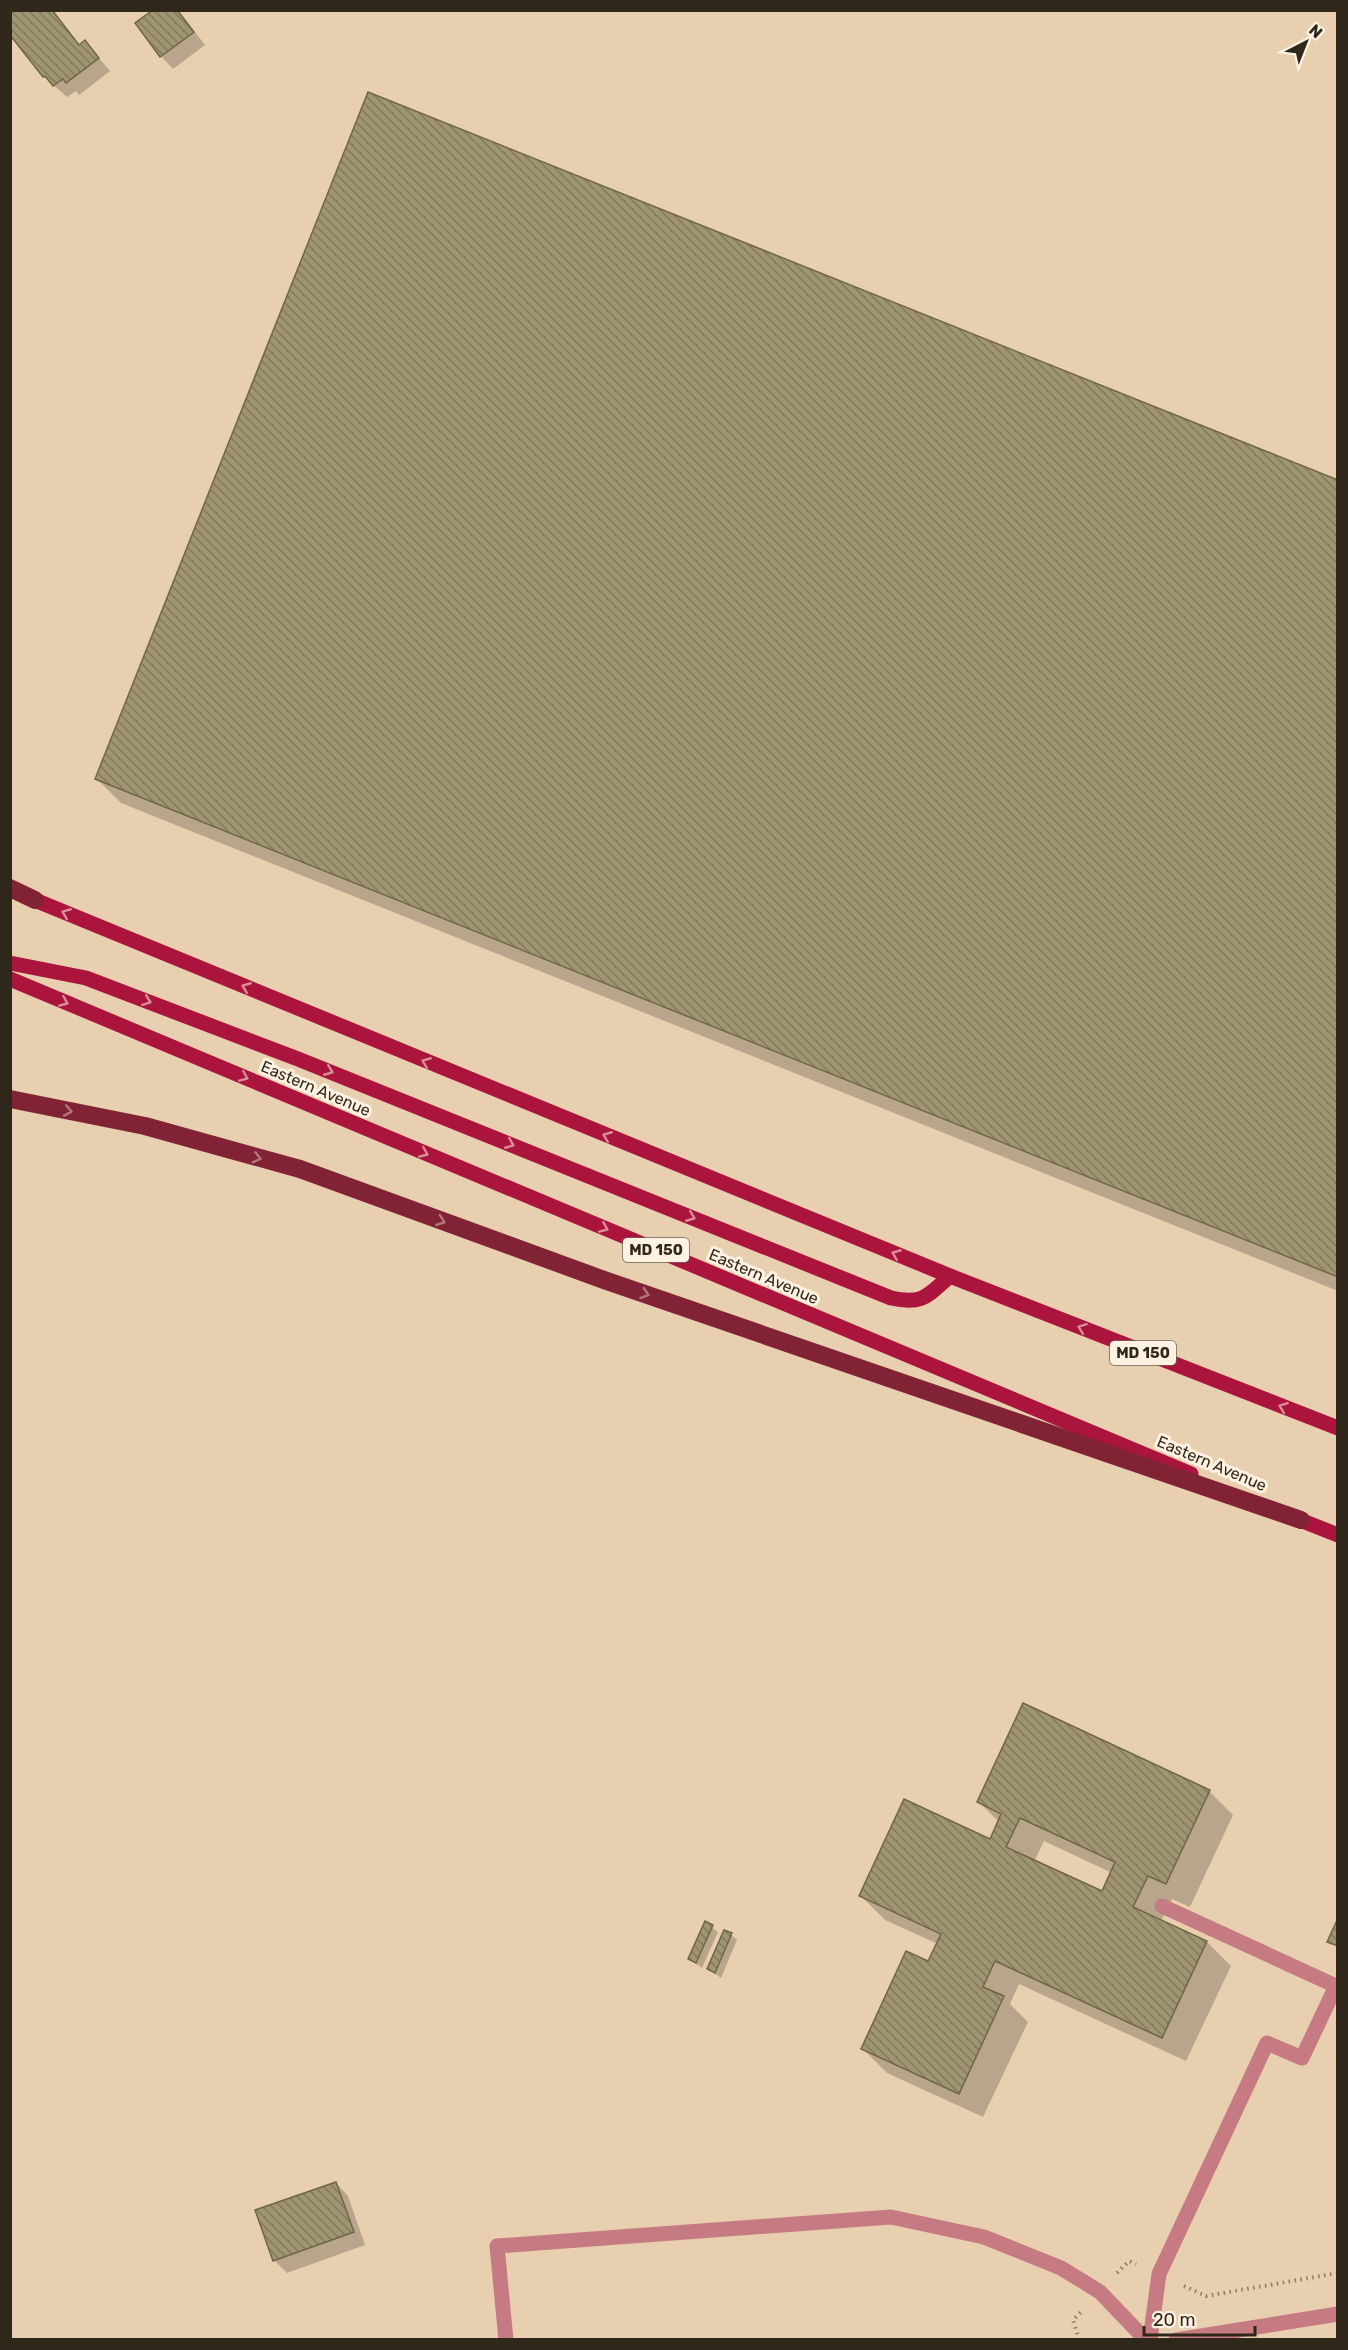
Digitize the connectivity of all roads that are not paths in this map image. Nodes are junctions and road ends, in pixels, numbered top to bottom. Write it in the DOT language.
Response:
graph roads {
  1 [pos="10,889"];
  2 [pos="35,900"];
  3 [pos="10,963"];
  4 [pos="10,980"];
  5 [pos="10,1100"];
  6 [pos="950,1276"];
  7 [pos="1338,1428"];
  8 [pos="1301,1520"];
  9 [pos="1338,1535"];
  10 [pos="1162,1906"];
  11 [pos="1338,2314"];
  12 [pos="1198,2338"];
  13 [pos="506,2340"];
  14 [pos="1148,2340"];
  15 [pos="1176,2340"];
  1 -- 2 [label="highway"];
  6 -- 2 [label="main road, MD 150, one-way"];
  3 -- 6 [label="main road, one-way"];
  4 -- 8 [label="main road, Eastern Avenue / MD 150, one-way"];
  5 -- 8 [label="highway, one-way"];
  7 -- 6 [label="main road, MD 150, one-way"];
  8 -- 9 [label="main road, Eastern Avenue / MD 150"];
  10 -- 14 [label="street"];
  11 -- 12 [label="street"];
  12 -- 15 [label="street"];
  13 -- 14 [label="street"];
}
